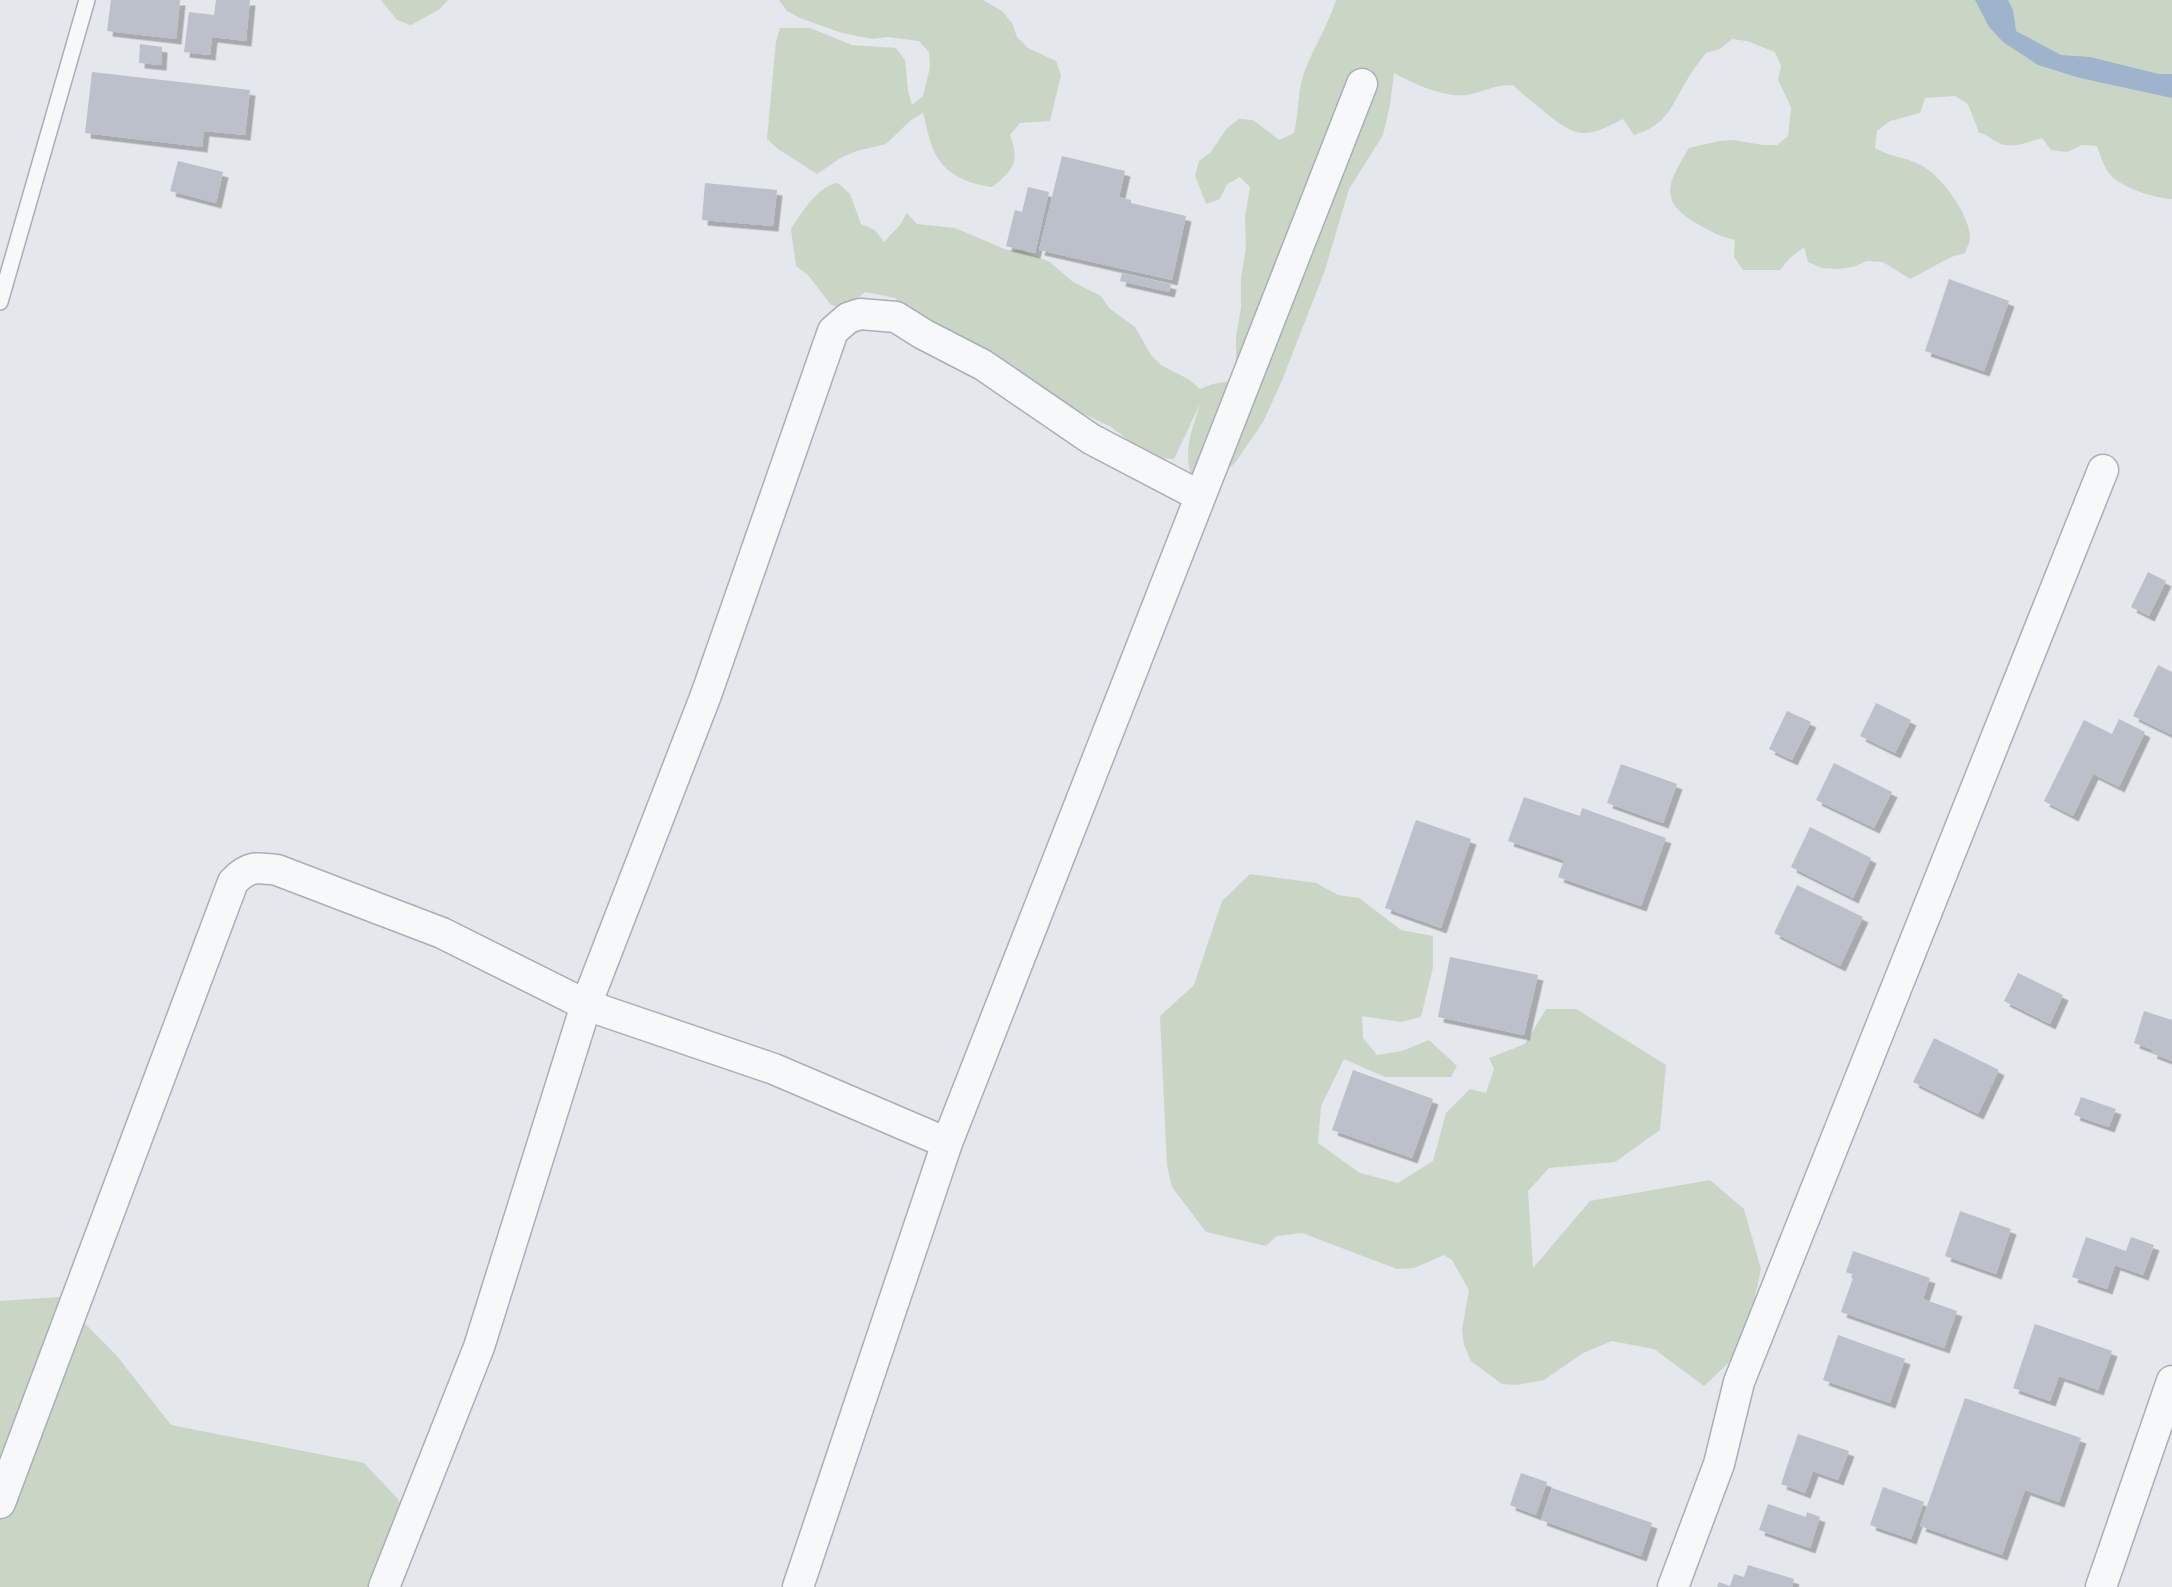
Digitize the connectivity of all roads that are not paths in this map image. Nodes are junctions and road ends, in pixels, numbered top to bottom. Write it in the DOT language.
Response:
graph roads {
  1 [pos="87,0"];
  2 [pos="1362,84"];
  3 [pos="0,302"];
  4 [pos="2103,470"];
  5 [pos="1200,496"];
  6 [pos="586,1005"];
  7 [pos="947,1143"];
  8 [pos="2172,1381"];
  9 [pos="0,1503"];
  10 [pos="384,1587"];
  11 [pos="798,1587"];
  12 [pos="1673,1587"];
  13 [pos="2101,1587"];
  1 -- 3 [label="lane"];
  2 -- 5 [label="street"];
  4 -- 12 [label="street"];
  5 -- 6 [label="street"];
  5 -- 7 [label="street"];
  6 -- 7 [label="street"];
  6 -- 9 [label="street"];
  6 -- 10 [label="street"];
  7 -- 11 [label="street"];
  8 -- 13 [label="street"];
}
